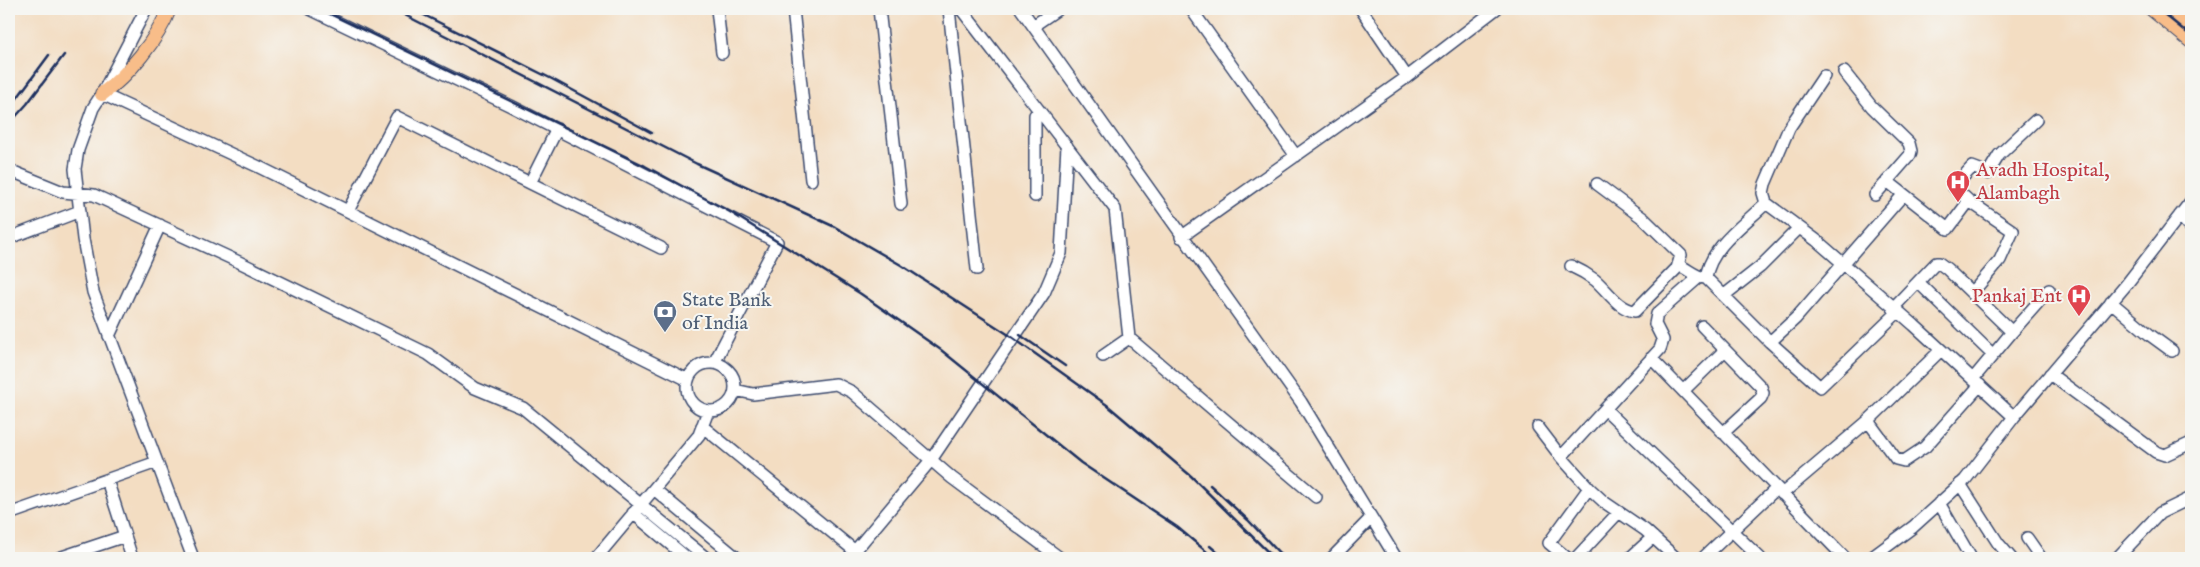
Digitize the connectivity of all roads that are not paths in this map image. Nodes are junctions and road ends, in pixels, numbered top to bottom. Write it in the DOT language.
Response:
graph roads {
  1 [pos="146,9"];
  2 [pos="169,9"];
  3 [pos="310,9"];
  4 [pos="717,9"];
  5 [pos="793,9"];
  6 [pos="879,9"];
  7 [pos="949,9"];
  8 [pos="962,9"];
  9 [pos="1021,9"];
  10 [pos="1058,9"];
  11 [pos="1191,9"];
  12 [pos="1361,9"];
  13 [pos="1496,9"];
  14 [pos="2152,9"];
  15 [pos="2171,9"];
  16 [pos="2191,25"];
  17 [pos="1033,26"];
  18 [pos="2191,40"];
  19 [pos="722,53"];
  20 [pos="1844,72"];
  21 [pos="1824,76"];
  22 [pos="1407,77"];
  23 [pos="102,94"];
  24 [pos="1039,110"];
  25 [pos="2036,120"];
  26 [pos="557,130"];
  27 [pos="1067,146"];
  28 [pos="1296,156"];
  29 [pos="9,170"];
  30 [pos="811,180"];
  31 [pos="1887,181"];
  32 [pos="530,183"];
  33 [pos="1597,184"];
  34 [pos="78,194"];
  35 [pos="1875,195"];
  36 [pos="1903,195"];
  37 [pos="1036,196"];
  38 [pos="1970,201"];
  39 [pos="2191,201"];
  40 [pos="1766,203"];
  41 [pos="901,204"];
  42 [pos="80,211"];
  43 [pos="348,211"];
  44 [pos="2180,215"];
  45 [pos="160,225"];
  46 [pos="1799,228"];
  47 [pos="2191,230"];
  48 [pos="1181,237"];
  49 [pos="9,238"];
  50 [pos="661,248"];
  51 [pos="1843,264"];
  52 [pos="1678,265"];
  53 [pos="1571,266"];
  54 [pos="977,269"];
  55 [pos="1702,278"];
  56 [pos="1918,282"];
  57 [pos="2049,290"];
  58 [pos="1727,293"];
  59 [pos="1972,293"];
  60 [pos="2111,302"];
  61 [pos="1896,310"];
  62 [pos="1702,326"];
  63 [pos="2012,332"];
  64 [pos="109,336"];
  65 [pos="1129,338"];
  66 [pos="1770,342"];
  67 [pos="1725,350"];
  68 [pos="1941,350"];
  69 [pos="2172,351"];
  70 [pos="1993,355"];
  71 [pos="1103,356"];
  72 [pos="1651,358"];
  73 [pos="714,363"];
  74 [pos="2050,374"];
  75 [pos="688,380"];
  76 [pos="1976,382"];
  77 [pos="734,390"];
  78 [pos="1683,391"];
  79 [pos="1605,409"];
  80 [pos="708,411"];
  81 [pos="2014,416"];
  82 [pos="1868,421"];
  83 [pos="702,426"];
  84 [pos="1538,428"];
  85 [pos="1723,433"];
  86 [pos="2191,443"];
  87 [pos="1561,457"];
  88 [pos="931,460"];
  89 [pos="157,462"];
  90 [pos="107,480"];
  91 [pos="1960,484"];
  92 [pos="1589,488"];
  93 [pos="654,489"];
  94 [pos="1779,491"];
  95 [pos="1316,497"];
  96 [pos="2191,498"];
  97 [pos="1939,503"];
  98 [pos="641,504"];
  99 [pos="1619,512"];
  100 [pos="9,514"];
  101 [pos="634,514"];
  102 [pos="1371,518"];
  103 [pos="1733,531"];
  104 [pos="126,536"];
  105 [pos="1653,536"];
  106 [pos="2027,538"];
  107 [pos="852,555"];
  108 [pos="58,558"];
  109 [pos="132,558"];
  110 [pos="193,558"];
  111 [pos="596,558"];
  112 [pos="687,558"];
  113 [pos="706,558"];
  114 [pos="737,558"];
  115 [pos="1060,558"];
  116 [pos="1332,558"];
  117 [pos="1396,558"];
  118 [pos="1567,558"];
  119 [pos="1576,558"];
  120 [pos="1630,558"];
  121 [pos="1676,558"];
  122 [pos="1703,558"];
  123 [pos="1760,558"];
  124 [pos="1845,558"];
  125 [pos="1871,558"];
  126 [pos="1971,558"];
  127 [pos="2011,558"];
  128 [pos="2041,558"];
  129 [pos="2117,558"];
  1 -- 23 [label="street"];
  2 -- 23 [label="main road"];
  3 -- 26 [label="street"];
  4 -- 19 [label="street"];
  5 -- 30 [label="street"];
  6 -- 41 [label="street"];
  7 -- 54 [label="street"];
  8 -- 24 [label="street"];
  9 -- 17 [label="street"];
  10 -- 17 [label="street"];
  11 -- 28 [label="street"];
  12 -- 22 [label="street"];
  13 -- 22 [label="street"];
  14 -- 18 [label="main road"];
  15 -- 16 [label="main road"];
  17 -- 48 [label="street"];
  20 -- 31 [label="street"];
  21 -- 40 [label="street"];
  22 -- 28 [label="street"];
  23 -- 34 [label="street"];
  23 -- 43 [label="street"];
  24 -- 27 [label="street"];
  24 -- 37 [label="street"];
  25 -- 38 [label="street"];
  26 -- 32 [label="street"];
  26 -- 73 [label="street"];
  27 -- 65 [label="street"];
  27 -- 88 [label="street"];
  28 -- 48 [label="street"];
  29 -- 34 [label="street"];
  31 -- 35 [label="street"];
  31 -- 36 [label="street"];
  32 -- 43 [label="street"];
  32 -- 50 [label="street"];
  33 -- 52 [label="street"];
  34 -- 42 [label="street"];
  34 -- 45 [label="street"];
  36 -- 38 [label="street"];
  36 -- 51 [label="street"];
  38 -- 59 [label="street"];
  39 -- 44 [label="street"];
  40 -- 46 [label="street"];
  40 -- 55 [label="street"];
  42 -- 49 [label="street"];
  42 -- 64 [label="street"];
  43 -- 75 [label="street"];
  44 -- 47 [label="street"];
  44 -- 60 [label="street"];
  45 -- 64 [label="street"];
  45 -- 98 [label="street"];
  46 -- 51 [label="street"];
  46 -- 58 [label="street"];
  48 -- 102 [label="street"];
  51 -- 61 [label="street"];
  51 -- 66 [label="street"];
  52 -- 53 [label="street"];
  52 -- 55 [label="street"];
  55 -- 66 [label="street"];
  55 -- 72 [label="street"];
  56 -- 59 [label="street"];
  56 -- 61 [label="street"];
  56 -- 70 [label="street"];
  57 -- 63 [label="street"];
  59 -- 63 [label="street"];
  60 -- 69 [label="street"];
  60 -- 74 [label="street"];
  61 -- 66 [label="street"];
  61 -- 68 [label="street"];
  62 -- 67 [label="street"];
  63 -- 70 [label="street"];
  64 -- 89 [label="street"];
  65 -- 71 [label="street"];
  65 -- 95 [label="street"];
  67 -- 78 [label="street"];
  67 -- 85 [label="street"];
  68 -- 76 [label="street"];
  68 -- 82 [label="street"];
  70 -- 76 [label="street"];
  72 -- 78 [label="street"];
  72 -- 79 [label="street"];
  73 -- 75 [label="street"];
  73 -- 77 [label="street"];
  74 -- 81 [label="street"];
  74 -- 86 [label="street"];
  75 -- 80 [label="street"];
  76 -- 81 [label="street"];
  76 -- 82 [label="street"];
  77 -- 80 [label="street"];
  77 -- 88 [label="street"];
  78 -- 85 [label="street"];
  79 -- 87 [label="street"];
  79 -- 103 [label="street"];
  80 -- 83 [label="street"];
  81 -- 91 [label="street"];
  82 -- 94 [label="street"];
  83 -- 93 [label="street"];
  83 -- 107 [label="street"];
  84 -- 87 [label="street"];
  85 -- 94 [label="street"];
  87 -- 92 [label="street"];
  88 -- 107 [label="street"];
  88 -- 115 [label="street"];
  89 -- 90 [label="street"];
  89 -- 110 [label="street"];
  90 -- 100 [label="street"];
  90 -- 104 [label="street"];
  91 -- 97 [label="street"];
  91 -- 127 [label="street"];
  92 -- 99 [label="street"];
  92 -- 118 [label="street"];
  93 -- 98 [label="street"];
  93 -- 114 [label="street"];
  94 -- 103 [label="street"];
  94 -- 124 [label="street"];
  96 -- 129 [label="street"];
  97 -- 125 [label="street"];
  97 -- 126 [label="street"];
  98 -- 101 [label="street"];
  98 -- 113 [label="street"];
  99 -- 105 [label="street"];
  99 -- 119 [label="street"];
  101 -- 111 [label="street"];
  101 -- 112 [label="street"];
  102 -- 116 [label="street"];
  102 -- 117 [label="street"];
  103 -- 122 [label="street"];
  103 -- 123 [label="street"];
  104 -- 108 [label="street"];
  104 -- 109 [label="street"];
  105 -- 120 [label="street"];
  105 -- 121 [label="street"];
  106 -- 128 [label="street"];
}
